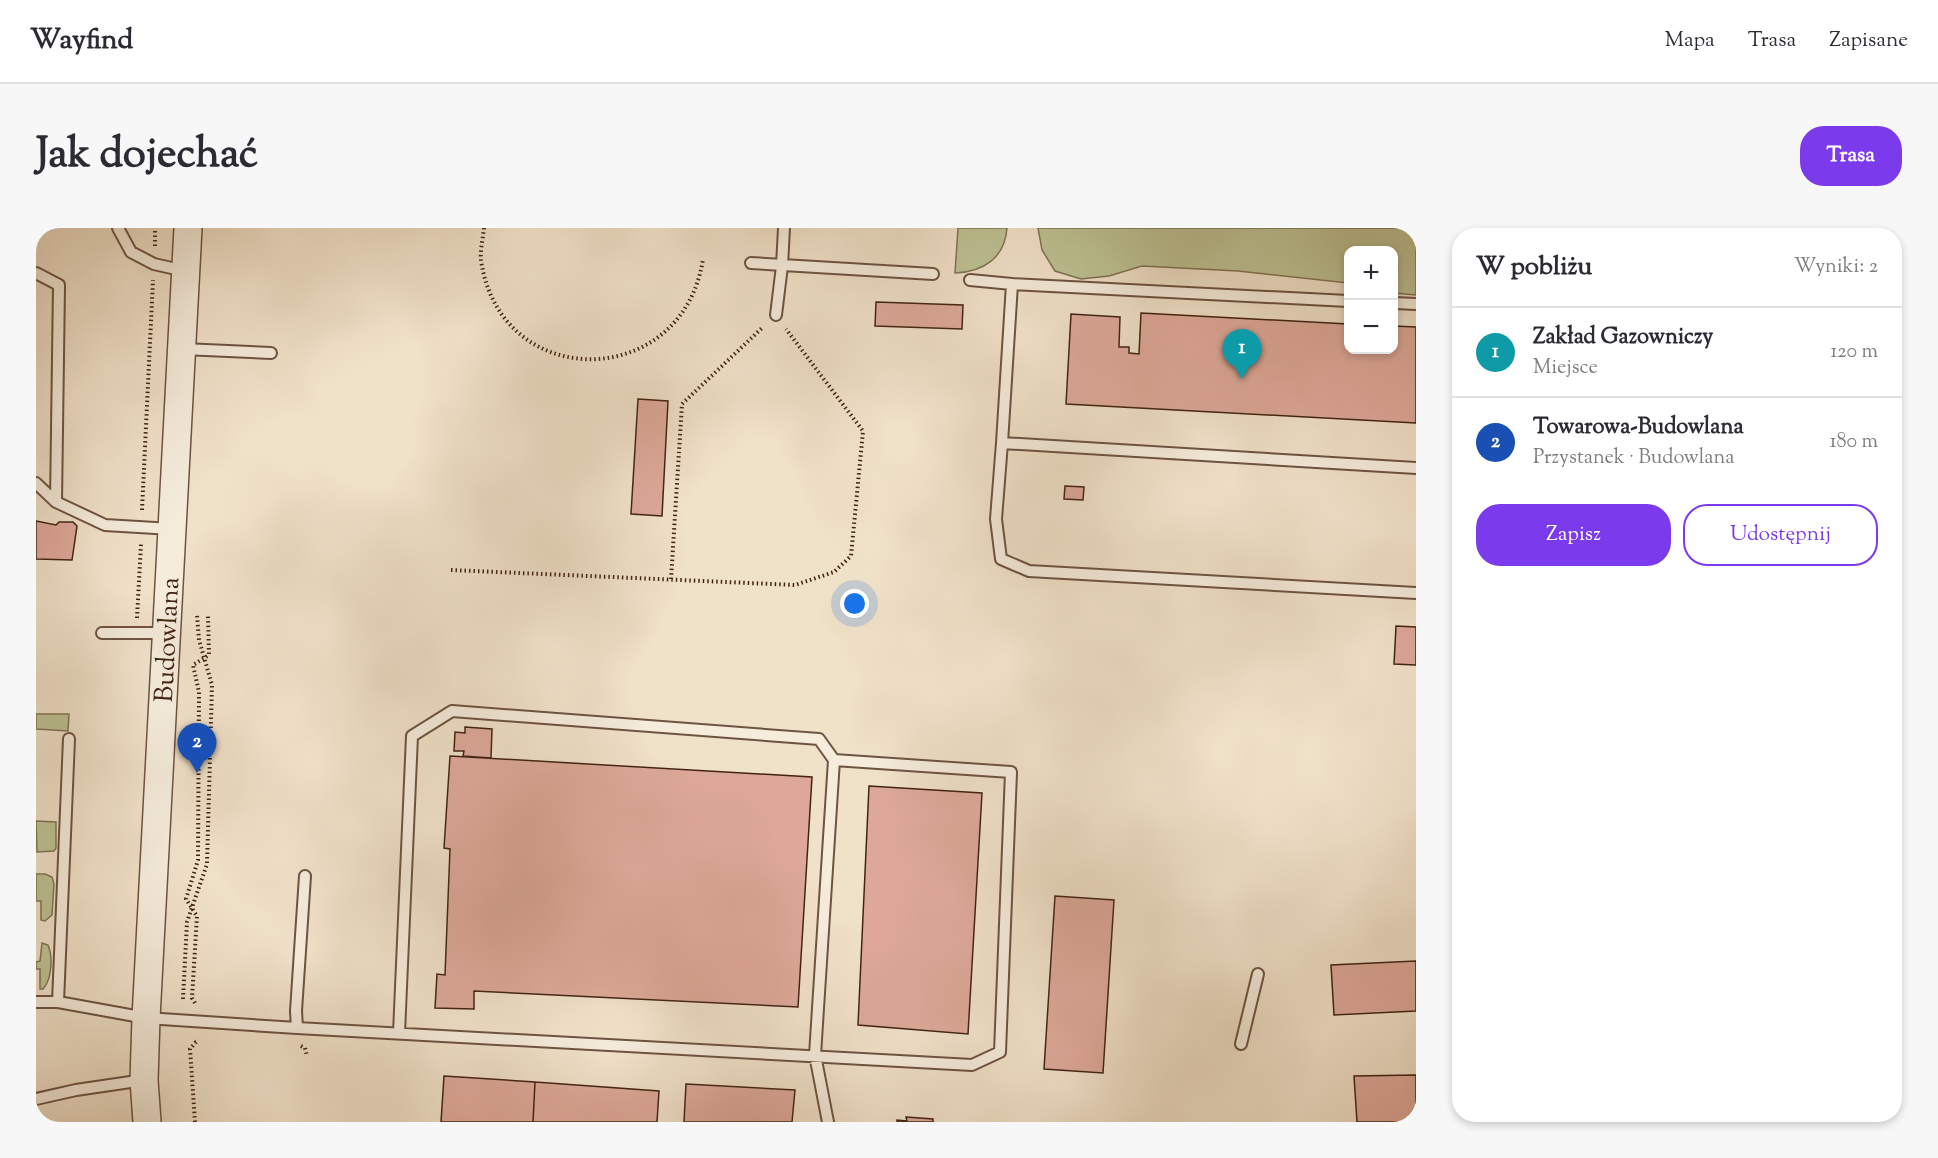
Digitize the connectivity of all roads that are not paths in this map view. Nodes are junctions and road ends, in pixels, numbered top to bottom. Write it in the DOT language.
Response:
graph roads {
  1 [pos="118,228"];
  2 [pos="188,228"];
  3 [pos="784,228"];
  4 [pos="751,263"];
  5 [pos="782,266"];
  6 [pos="185,271"];
  7 [pos="36,273"];
  8 [pos="933,274"];
  9 [pos="970,280"];
  10 [pos="1012,284"];
  11 [pos="1344,301"];
  12 [pos="1398,303"];
  13 [pos="1416,304"];
  14 [pos="776,315"];
  15 [pos="183,349"];
  16 [pos="271,353"];
  17 [pos="1002,443"];
  18 [pos="1416,468"];
  19 [pos="36,483"];
  20 [pos="56,502"];
  21 [pos="172,529"];
  22 [pos="1416,592"];
  23 [pos="102,633"];
  24 [pos="167,633"];
  25 [pos="69,740"];
  26 [pos="834,760"];
  27 [pos="305,876"];
  28 [pos="1258,974"];
  29 [pos="36,1002"];
  30 [pos="58,1002"];
  31 [pos="146,1017"];
  32 [pos="297,1028"];
  33 [pos="399,1033"];
  34 [pos="1241,1044"];
  35 [pos="815,1055"];
  36 [pos="144,1080"];
  37 [pos="36,1099"];
  38 [pos="147,1122"];
  39 [pos="828,1122"];
  1 -- 6 [label="lane"];
  2 -- 6 [label="street, Budowlana"];
  3 -- 5 [label="lane"];
  4 -- 5 [label="lane"];
  5 -- 8 [label="lane"];
  5 -- 14 [label="lane"];
  6 -- 15 [label="street, Budowlana"];
  7 -- 20 [label="lane"];
  9 -- 10 [label="lane"];
  10 -- 11 [label="lane"];
  10 -- 17 [label="lane"];
  12 -- 13 [label="lane"];
  15 -- 16 [label="lane"];
  15 -- 21 [label="street, Budowlana"];
  17 -- 18 [label="lane"];
  17 -- 22 [label="lane"];
  19 -- 20 [label="lane"];
  20 -- 21 [label="lane"];
  21 -- 24 [label="street, Budowlana"];
  23 -- 24 [label="lane"];
  24 -- 31 [label="street, Budowlana"];
  25 -- 30 [label="lane"];
  26 -- 33 [label="lane"];
  26 -- 35 [label="lane"];
  26 -- 35 [label="lane"];
  27 -- 32 [label="lane"];
  28 -- 34 [label="lane"];
  29 -- 30 [label="lane"];
  30 -- 31 [label="lane"];
  31 -- 32 [label="lane"];
  31 -- 36 [label="street, Budowlana"];
  32 -- 33 [label="lane"];
  33 -- 35 [label="lane"];
  35 -- 39 [label="lane"];
  36 -- 37 [label="lane"];
  36 -- 38 [label="street, Budowlana"];
}
